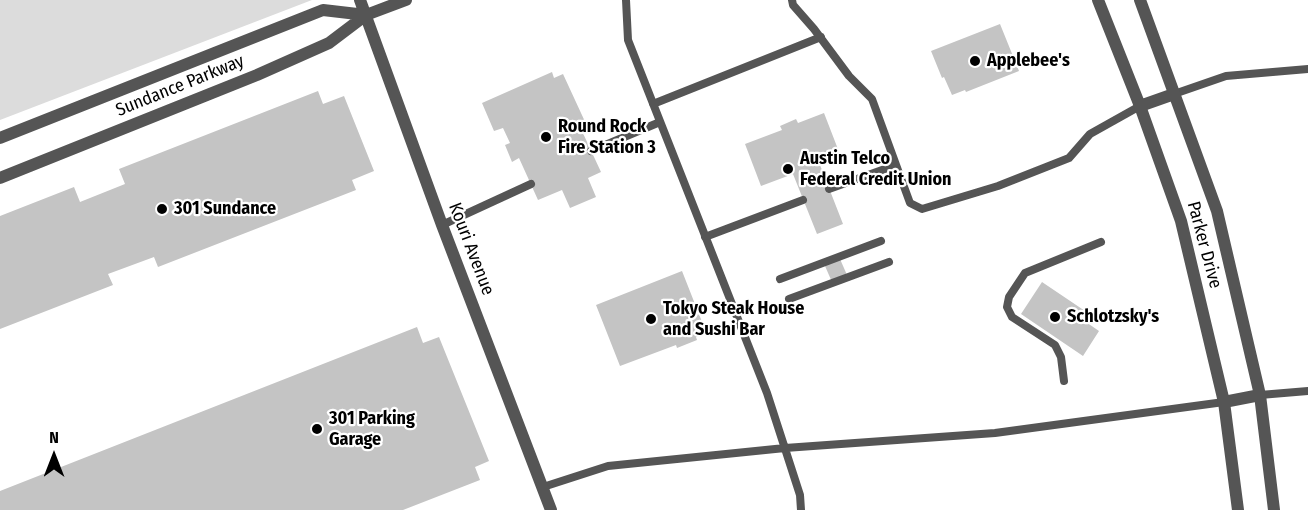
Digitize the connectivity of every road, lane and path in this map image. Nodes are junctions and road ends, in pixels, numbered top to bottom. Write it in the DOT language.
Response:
graph roads {
  1 [pos="360,0"];
  2 [pos="406,0"];
  3 [pos="626,0"];
  4 [pos="792,0"];
  5 [pos="1098,0"];
  6 [pos="1140,0"];
  7 [pos="366,15"];
  8 [pos="821,37"];
  9 [pos="1308,69"];
  10 [pos="1174,94"];
  11 [pos="653,104"];
  12 [pos="1140,106"];
  13 [pos="660,122"];
  14 [pos="0,138"];
  15 [pos="591,151"];
  16 [pos="896,165"];
  17 [pos="0,178"];
  18 [pos="531,184"];
  19 [pos="830,189"];
  20 [pos="803,200"];
  21 [pos="442,225"];
  22 [pos="705,237"];
  23 [pos="881,241"];
  24 [pos="1101,242"];
  25 [pos="889,262"];
  26 [pos="780,279"];
  27 [pos="789,299"];
  28 [pos="1064,381"];
  29 [pos="1308,391"];
  30 [pos="1260,395"];
  31 [pos="1224,402"];
  32 [pos="785,448"];
  33 [pos="543,487"];
  34 [pos="551,510"];
  35 [pos="801,510"];
  36 [pos="1238,510"];
  37 [pos="1274,510"];
  1 -- 7 [label="street, Kouri Avenue"];
  2 -- 7 [label="street, Sundance Parkway"];
  3 -- 11 [label="lane"];
  4 -- 8 [label="lane"];
  5 -- 12 [label="street, Parker Drive"];
  6 -- 10 [label="street, Parker Drive"];
  7 -- 14 [label="street, Sundance Parkway"];
  7 -- 17 [label="street, Sundance Parkway"];
  7 -- 21 [label="street, Kouri Avenue"];
  8 -- 11 [label="lane"];
  8 -- 16 [label="lane"];
  9 -- 10 [label="lane"];
  10 -- 12 [label="street"];
  10 -- 30 [label="street, Parker Drive"];
  11 -- 13 [label="lane"];
  12 -- 16 [label="lane"];
  12 -- 31 [label="street, Parker Drive"];
  13 -- 15 [label="lane"];
  13 -- 22 [label="lane"];
  16 -- 19 [label="lane"];
  18 -- 21 [label="lane"];
  20 -- 22 [label="lane"];
  21 -- 33 [label="street, Kouri Avenue"];
  22 -- 32 [label="lane"];
  23 -- 26 [label="lane"];
  24 -- 28 [label="lane"];
  25 -- 27 [label="lane"];
  29 -- 30 [label="lane"];
  30 -- 31 [label="street"];
  30 -- 37 [label="street, Parker Drive"];
  31 -- 32 [label="lane"];
  31 -- 36 [label="street, Parker Drive"];
  32 -- 33 [label="lane"];
  32 -- 35 [label="lane"];
  33 -- 34 [label="street, Kouri Avenue"];
}
